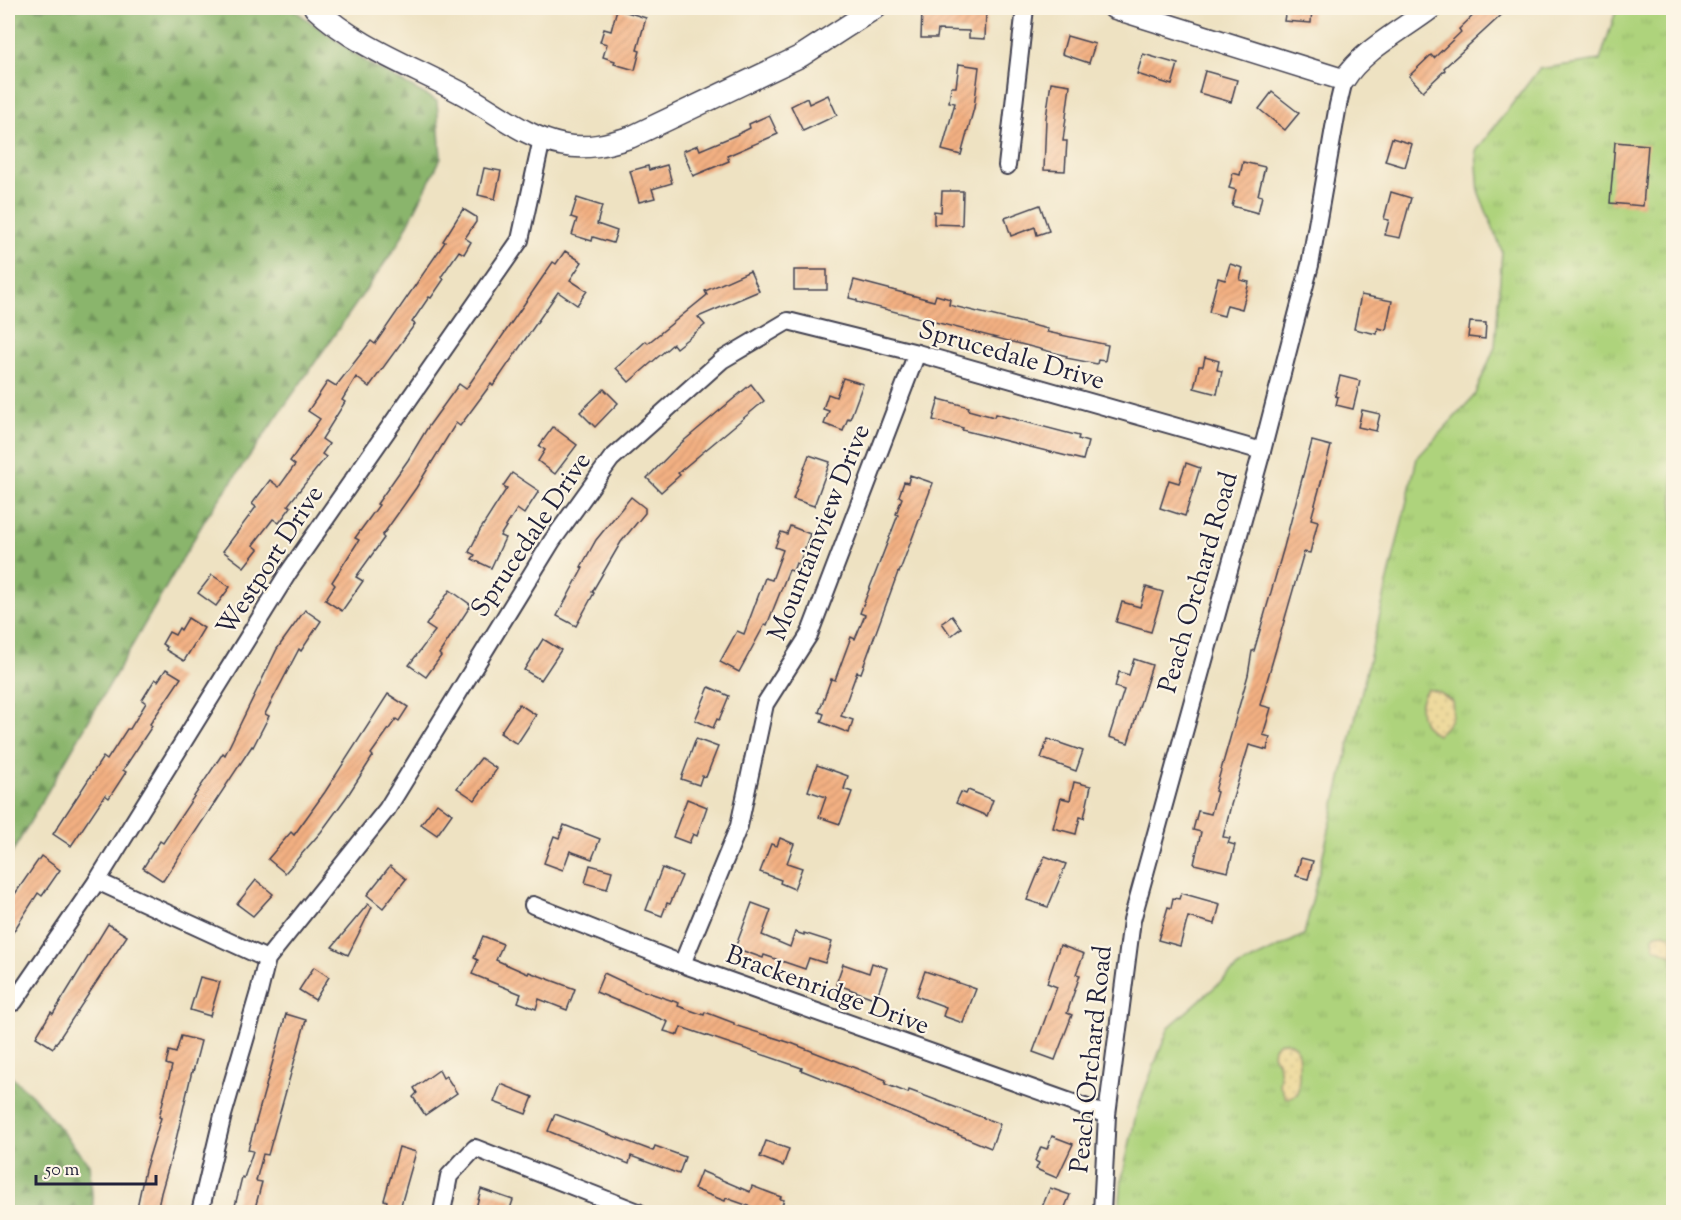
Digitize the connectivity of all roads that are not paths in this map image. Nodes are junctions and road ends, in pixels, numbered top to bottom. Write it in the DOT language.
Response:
graph roads {
  1 [pos="315,8"];
  2 [pos="875,8"];
  3 [pos="1025,8"];
  4 [pos="1114,8"];
  5 [pos="1431,8"];
  6 [pos="1344,80"];
  7 [pos="542,139"];
  8 [pos="1007,166"];
  9 [pos="917,353"];
  10 [pos="1262,451"];
  11 [pos="97,881"];
  12 [pos="533,905"];
  13 [pos="267,959"];
  14 [pos="682,964"];
  15 [pos="14,1002"];
  16 [pos="1107,1115"];
  17 [pos="200,1212"];
  18 [pos="442,1212"];
  19 [pos="638,1212"];
  20 [pos="1102,1212"];
  1 -- 7 [label="street"];
  2 -- 7 [label="street"];
  3 -- 8 [label="street"];
  4 -- 6 [label="street"];
  5 -- 6 [label="street, Peach Orchard Road"];
  6 -- 10 [label="street, Peach Orchard Road"];
  7 -- 11 [label="street, Westport Drive"];
  9 -- 10 [label="street, Sprucedale Drive"];
  9 -- 13 [label="street, Sprucedale Drive"];
  9 -- 14 [label="street, Mountainview Drive"];
  10 -- 16 [label="street, Peach Orchard Road"];
  11 -- 13 [label="street"];
  11 -- 15 [label="street, Westport Drive"];
  12 -- 14 [label="street, Brackenridge Drive"];
  13 -- 17 [label="street"];
  14 -- 16 [label="street, Brackenridge Drive"];
  16 -- 20 [label="street, Peach Orchard Road"];
  18 -- 19 [label="street"];
}
